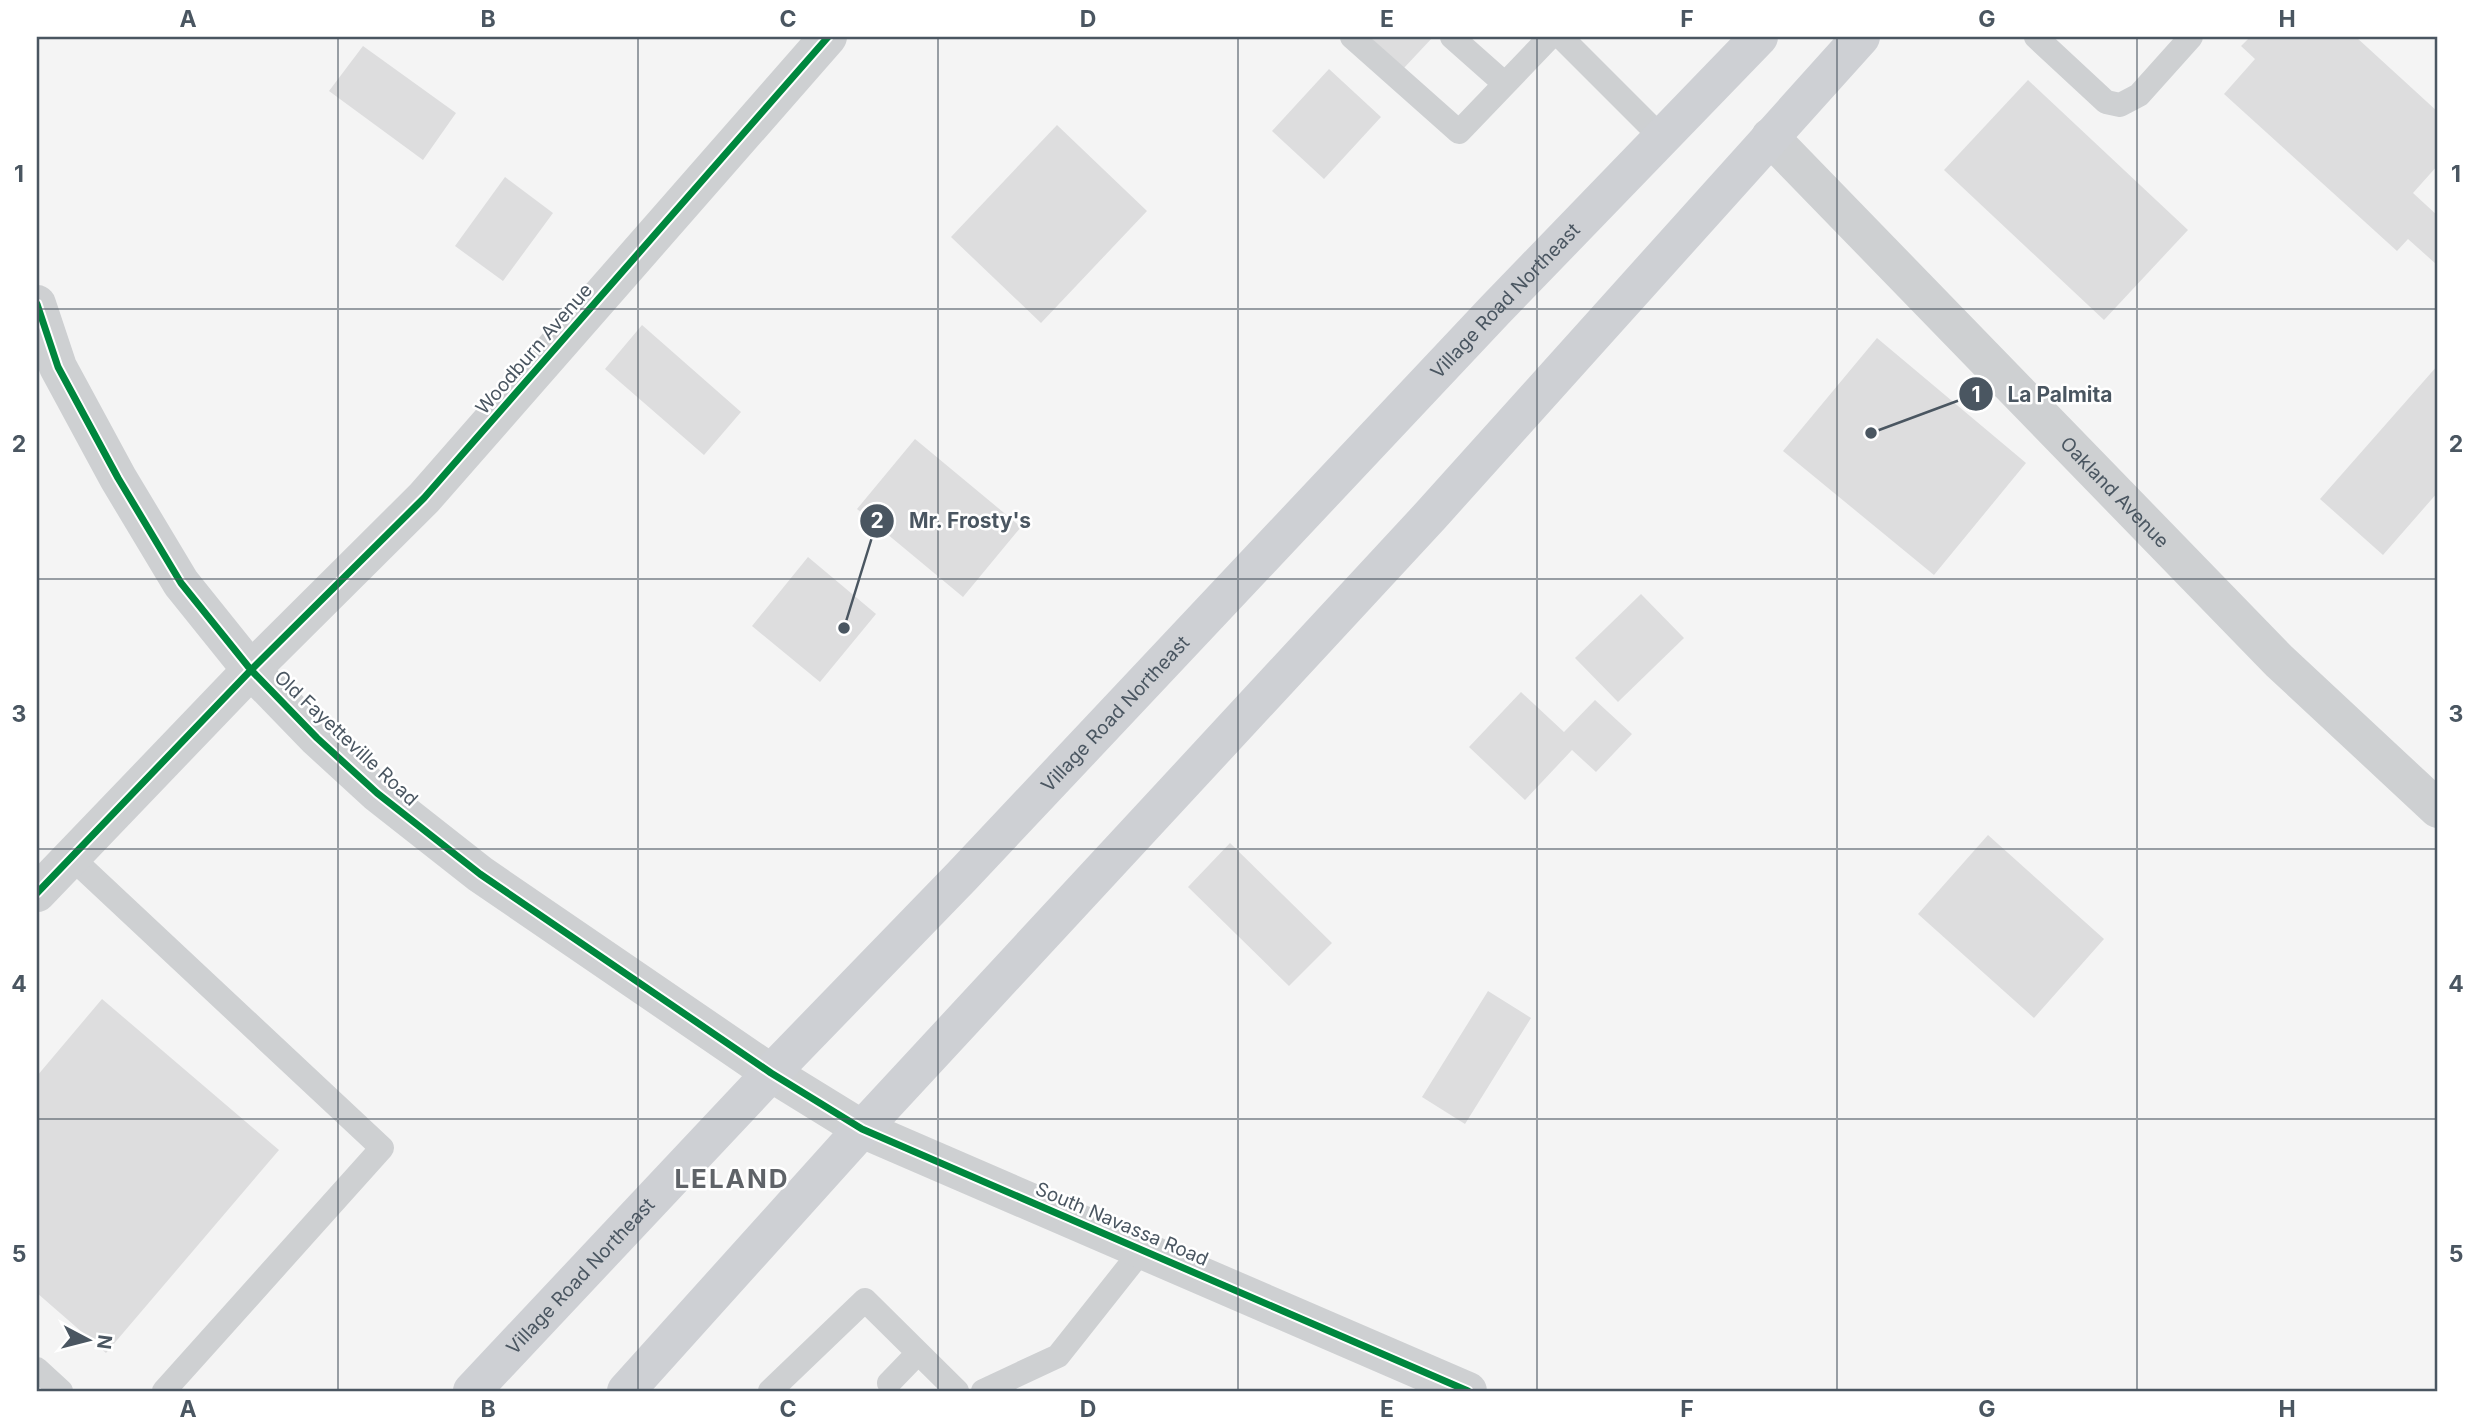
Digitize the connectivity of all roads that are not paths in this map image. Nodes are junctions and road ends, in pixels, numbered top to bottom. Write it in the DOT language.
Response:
graph roads {
  1 [pos="828,37"];
  2 [pos="1352,37"];
  3 [pos="1452,37"];
  4 [pos="1550,37"];
  5 [pos="1560,37"];
  6 [pos="1759,37"];
  7 [pos="1861,37"];
  8 [pos="2036,37"];
  9 [pos="2191,37"];
  10 [pos="1505,84"];
  11 [pos="1661,137"];
  12 [pos="1770,137"];
  13 [pos="37,304"];
  14 [pos="47,372"];
  15 [pos="251,670"];
  16 [pos="2438,809"];
  17 [pos="71,857"];
  18 [pos="37,893"];
  19 [pos="771,1073"];
  20 [pos="862,1129"];
  21 [pos="1142,1250"];
  22 [pos="918,1353"];
  23 [pos="37,1369"];
  24 [pos="889,1383"];
  25 [pos="632,1389"];
  26 [pos="61,1391"];
  27 [pos="164,1391"];
  28 [pos="472,1391"];
  29 [pos="770,1391"];
  30 [pos="957,1391"];
  31 [pos="983,1391"];
  32 [pos="1468,1391"];
  1 -- 15 [label="street, Woodburn Avenue"];
  2 -- 10 [label="lane"];
  3 -- 10 [label="lane"];
  4 -- 10 [label="lane"];
  5 -- 11 [label="lane"];
  6 -- 11 [label="main road, Village Road Northeast"];
  7 -- 12 [label="main road"];
  8 -- 9 [label="lane"];
  11 -- 19 [label="main road, Village Road Northeast"];
  12 -- 16 [label="street, Oakland Avenue"];
  12 -- 20 [label="main road"];
  13 -- 14 [label="street, Old Fayetteville Road"];
  14 -- 15 [label="street, Old Fayetteville Road"];
  15 -- 17 [label="street, Woodburn Avenue"];
  15 -- 19 [label="street, Old Fayetteville Road"];
  17 -- 18 [label="street, Woodburn Avenue"];
  17 -- 27 [label="lane"];
  19 -- 20 [label="street, South Navassa Road"];
  19 -- 28 [label="main road, Village Road Northeast"];
  20 -- 21 [label="street, South Navassa Road"];
  20 -- 25 [label="main road"];
  21 -- 31 [label="lane"];
  21 -- 32 [label="street, South Navassa Road"];
  22 -- 24 [label="lane"];
  22 -- 29 [label="lane"];
  22 -- 30 [label="lane"];
  23 -- 26 [label="lane"];
}
